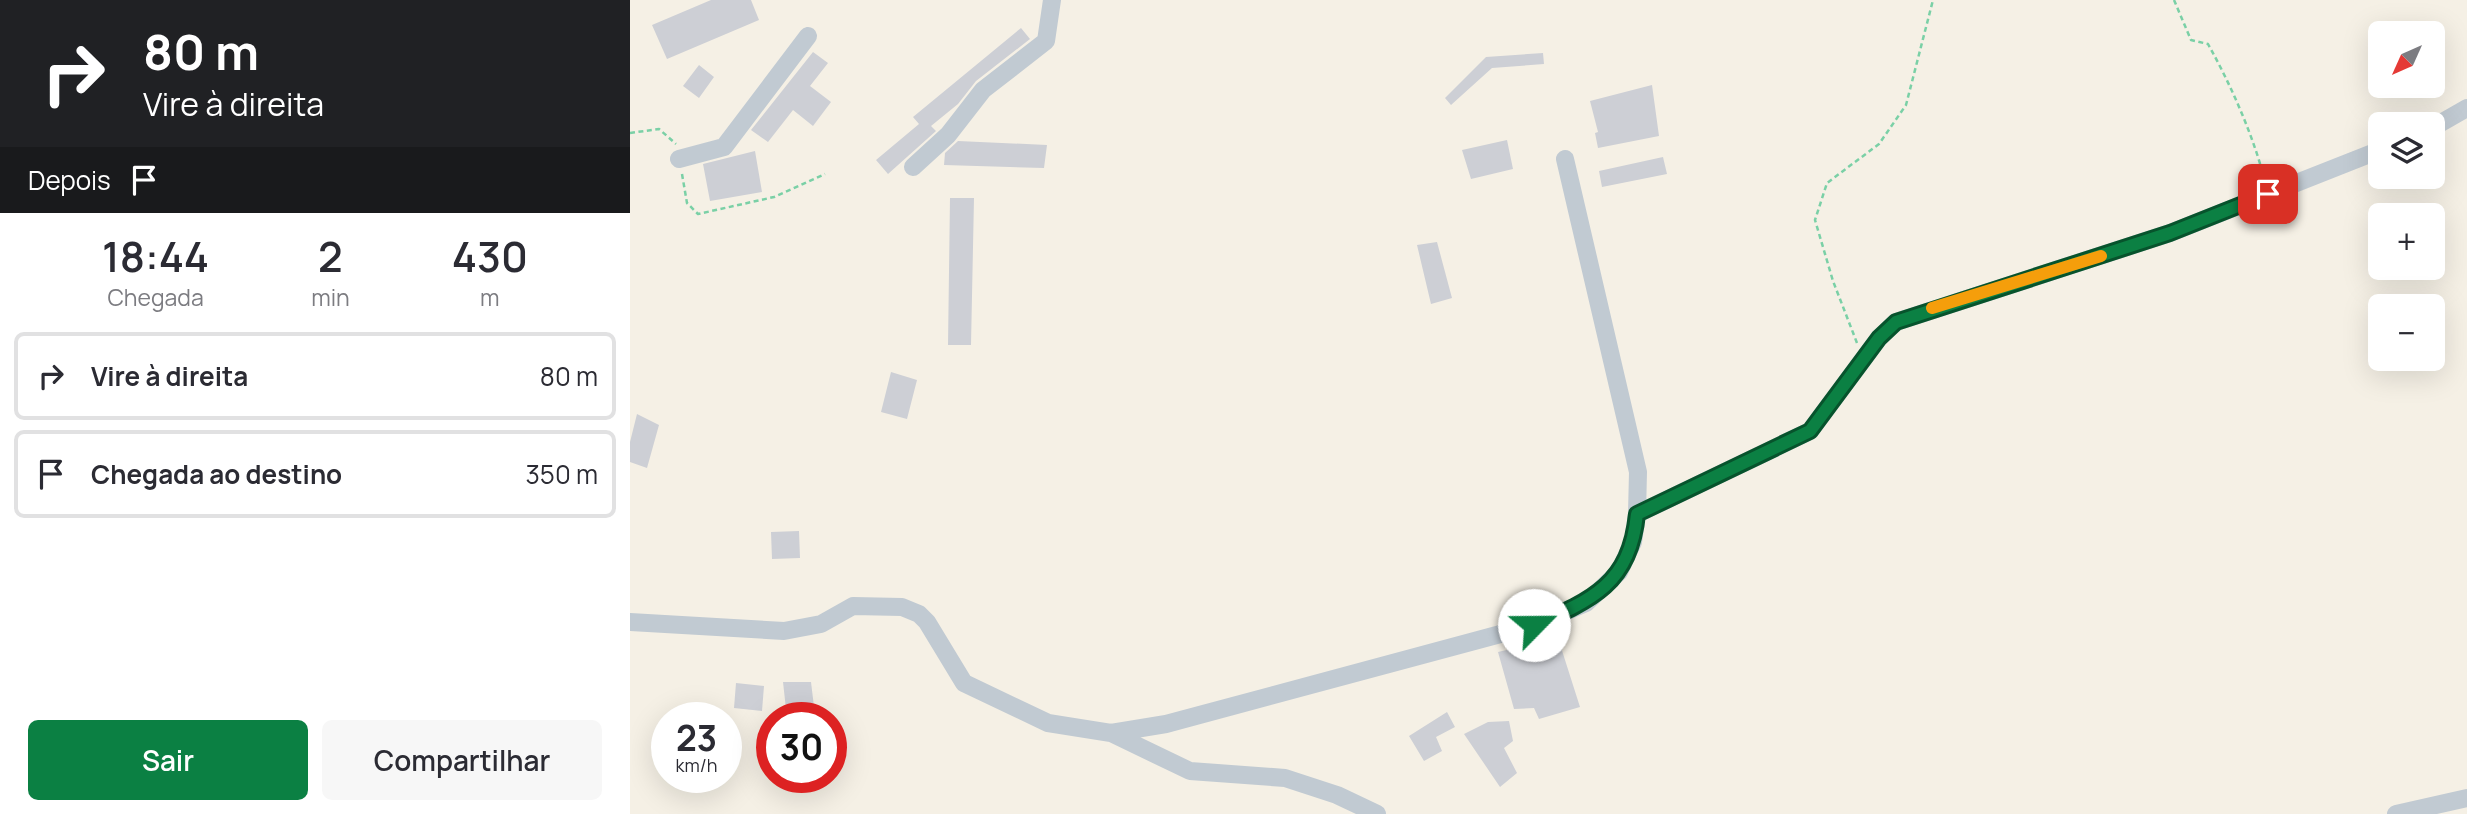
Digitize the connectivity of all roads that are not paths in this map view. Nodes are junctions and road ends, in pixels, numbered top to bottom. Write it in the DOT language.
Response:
graph roads {
  1 [pos="1052,0"];
  2 [pos="808,36"];
  3 [pos="2467,108"];
  4 [pos="2445,121"];
  5 [pos="2368,155"];
  6 [pos="679,159"];
  7 [pos="1565,159"];
  8 [pos="913,167"];
  9 [pos="1637,514"];
  10 [pos="630,622"];
  11 [pos="1111,733"];
  12 [pos="2467,799"];
  13 [pos="1377,814"];
  14 [pos="2396,814"];
  1 -- 8 [label="street"];
  2 -- 6 [label="street"];
  3 -- 4 [label="street"];
  5 -- 9 [label="street"];
  7 -- 9 [label="street"];
  9 -- 11 [label="street"];
  10 -- 11 [label="street"];
  11 -- 13 [label="street"];
  12 -- 14 [label="street"];
}
